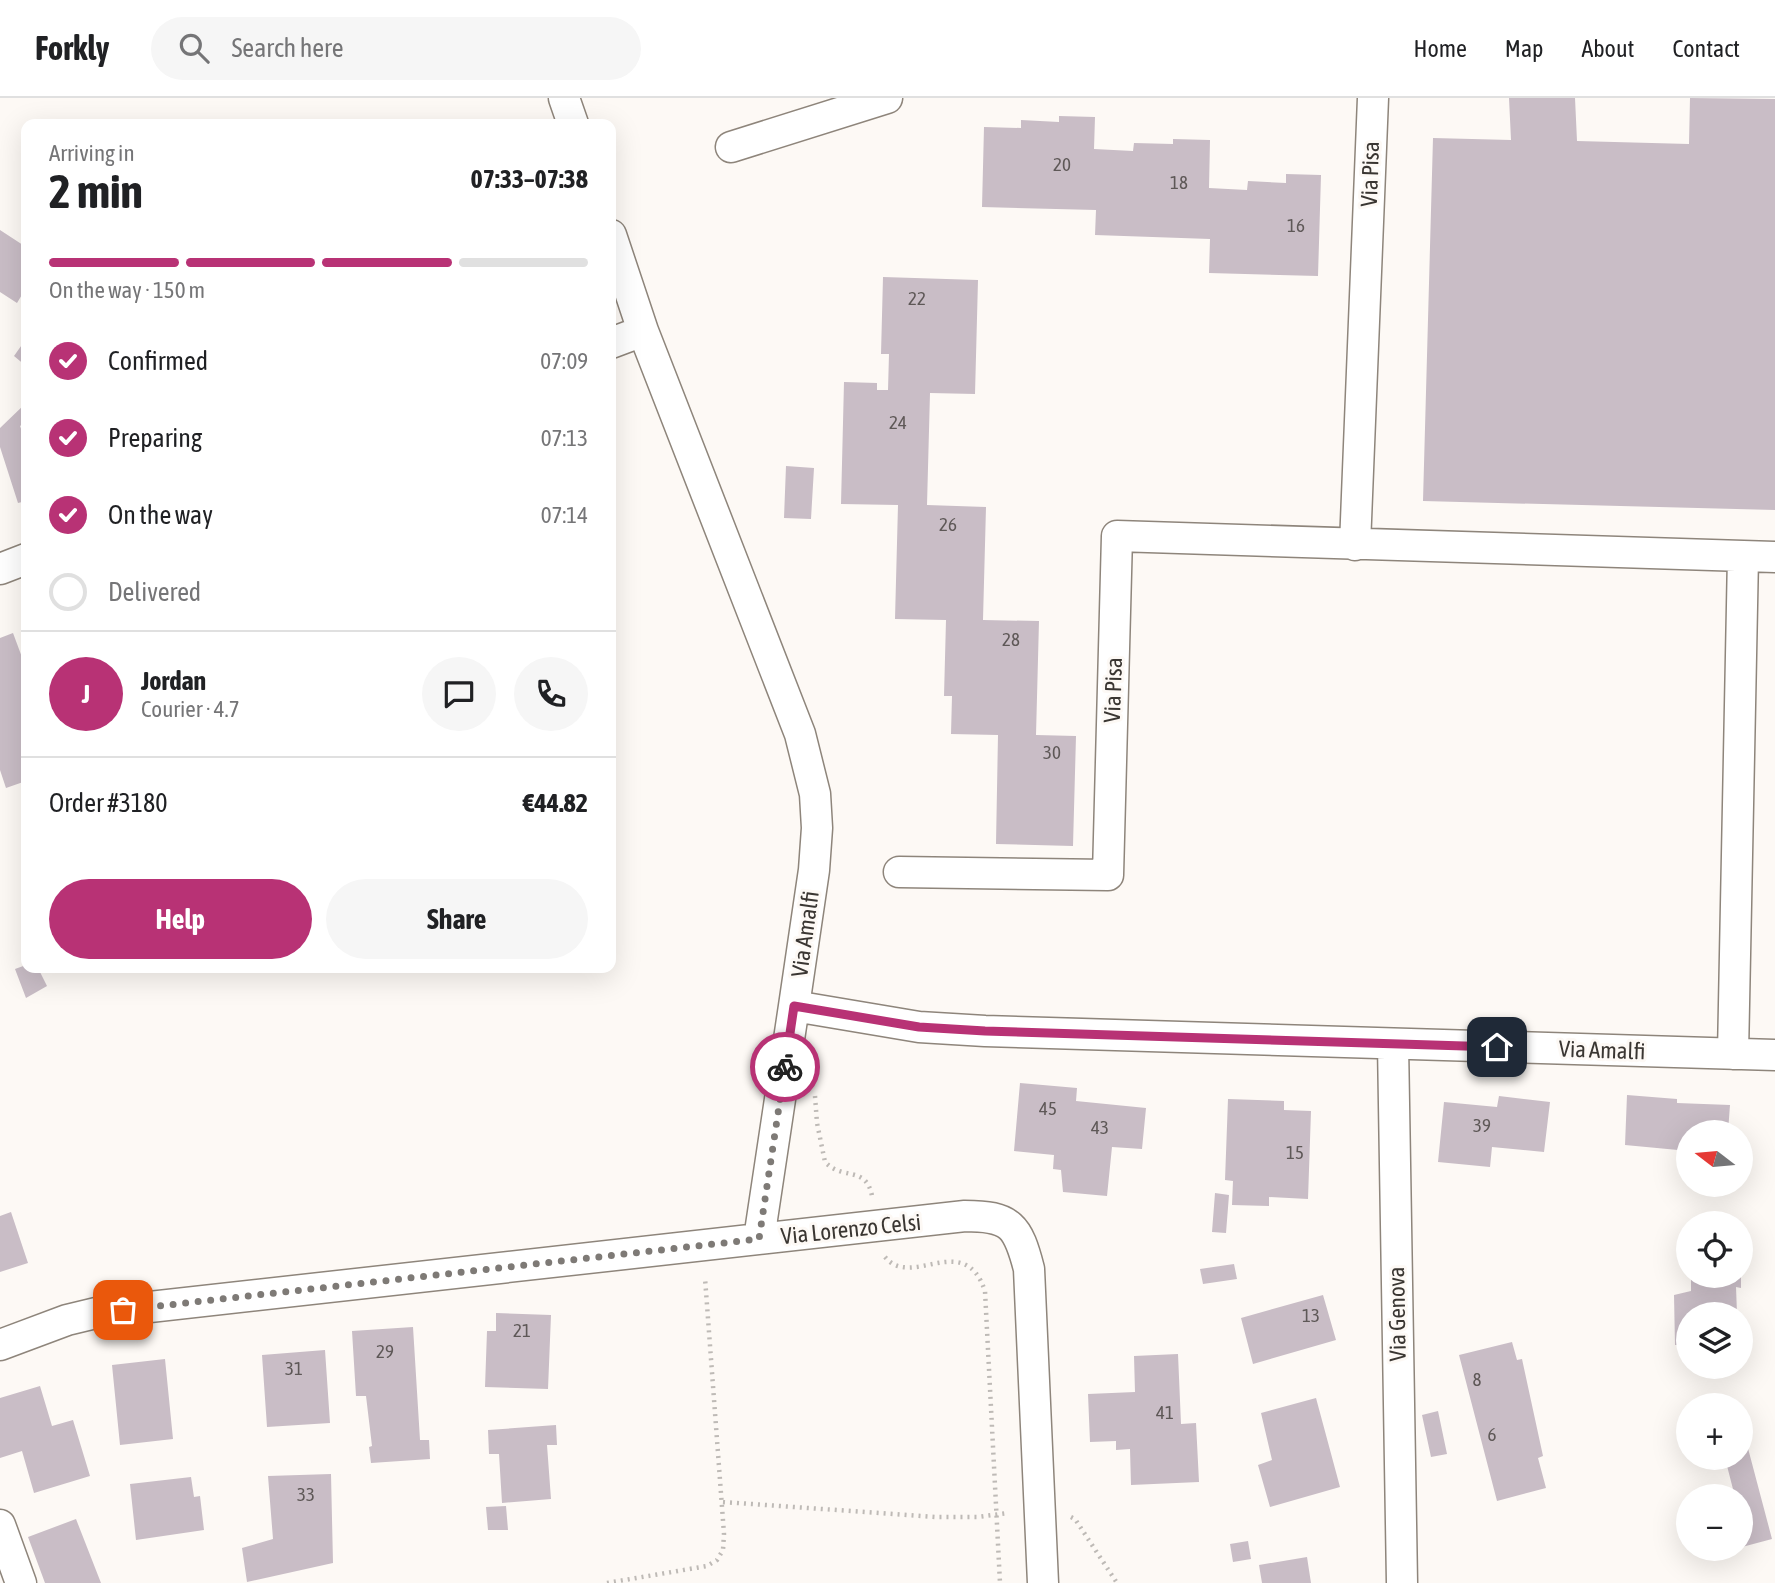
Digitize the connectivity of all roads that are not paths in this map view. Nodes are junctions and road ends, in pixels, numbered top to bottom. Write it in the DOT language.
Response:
graph roads {
  1 [pos="564,98"];
  2 [pos="887,98"];
  3 [pos="1373,98"];
  4 [pos="571,119"];
  5 [pos="731,147"];
  6 [pos="616,250"];
  7 [pos="643,331"];
  8 [pos="616,341"];
  9 [pos="1355,545"];
  10 [pos="1743,556"];
  11 [pos="1775,557"];
  12 [pos="21,561"];
  13 [pos="0,569"];
  14 [pos="899,872"];
  15 [pos="794,1006"];
  16 [pos="1393,1044"];
  17 [pos="1733,1054"];
  18 [pos="1775,1055"];
  19 [pos="759,1239"];
  20 [pos="0,1345"];
  21 [pos="0,1525"];
  22 [pos="21,1583"];
  23 [pos="1043,1583"];
  24 [pos="1402,1583"];
  1 -- 4 [label="street"];
  2 -- 5 [label="street"];
  3 -- 9 [label="street, Via Pisa"];
  6 -- 7 [label="street, Via Amalfi"];
  7 -- 8 [label="street"];
  7 -- 15 [label="street, Via Amalfi"];
  9 -- 10 [label="street, Via Pisa"];
  9 -- 14 [label="street, Via Pisa"];
  10 -- 11 [label="street, Via Pisa"];
  10 -- 17 [label="street"];
  12 -- 13 [label="street"];
  15 -- 16 [label="street, Via Amalfi"];
  15 -- 19 [label="street"];
  16 -- 17 [label="street, Via Amalfi"];
  16 -- 24 [label="street, Via Genova"];
  17 -- 18 [label="street, Via Amalfi"];
  19 -- 20 [label="street, Via Lorenzo Celsi"];
  19 -- 23 [label="street, Via Lorenzo Celsi"];
  21 -- 22 [label="street"];
}
